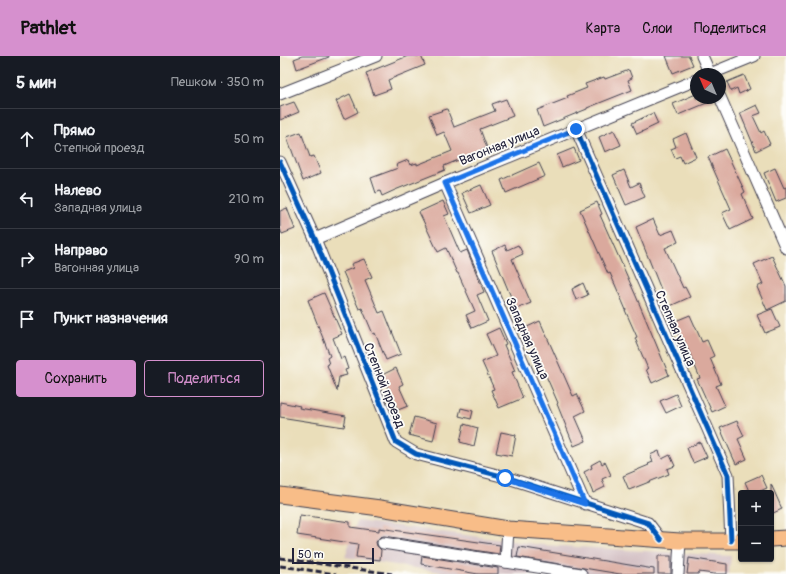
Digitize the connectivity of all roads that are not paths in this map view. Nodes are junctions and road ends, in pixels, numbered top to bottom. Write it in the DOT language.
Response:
graph roads {
  1 [pos="376,56"];
  2 [pos="702,56"];
  3 [pos="754,56"];
  4 [pos="707,68"];
  5 [pos="725,68"];
  6 [pos="690,82"];
  7 [pos="280,94"];
  8 [pos="723,104"];
  9 [pos="576,129"];
  10 [pos="280,162"];
  11 [pos="445,183"];
  12 [pos="315,239"];
  13 [pos="786,248"];
  14 [pos="280,495"];
  15 [pos="585,504"];
  16 [pos="508,529"];
  17 [pos="786,538"];
  18 [pos="774,539"];
  19 [pos="661,540"];
  20 [pos="680,541"];
  21 [pos="736,541"];
  22 [pos="383,543"];
  23 [pos="506,562"];
  24 [pos="582,574"];
  25 [pos="678,574"];
  1 -- 7 [label="street"];
  2 -- 4 [label="street"];
  3 -- 5 [label="street"];
  6 -- 9 [label="street, Вагонная улица"];
  8 -- 13 [label="street"];
  9 -- 11 [label="street, Вагонная улица"];
  9 -- 21 [label="street, Степная улица"];
  10 -- 12 [label="street, Степной проезд"];
  11 -- 12 [label="street, Вагонная улица"];
  11 -- 15 [label="street, Западная улица"];
  12 -- 15 [label="street, Степной проезд"];
  14 -- 16 [label="main road"];
  15 -- 19 [label="street, Степной проезд"];
  16 -- 19 [label="main road"];
  16 -- 23 [label="street"];
  17 -- 18 [label="main road"];
  19 -- 20 [label="main road"];
  20 -- 21 [label="main road"];
  20 -- 25 [label="street"];
  22 -- 23 [label="street"];
  23 -- 24 [label="street"];
}
